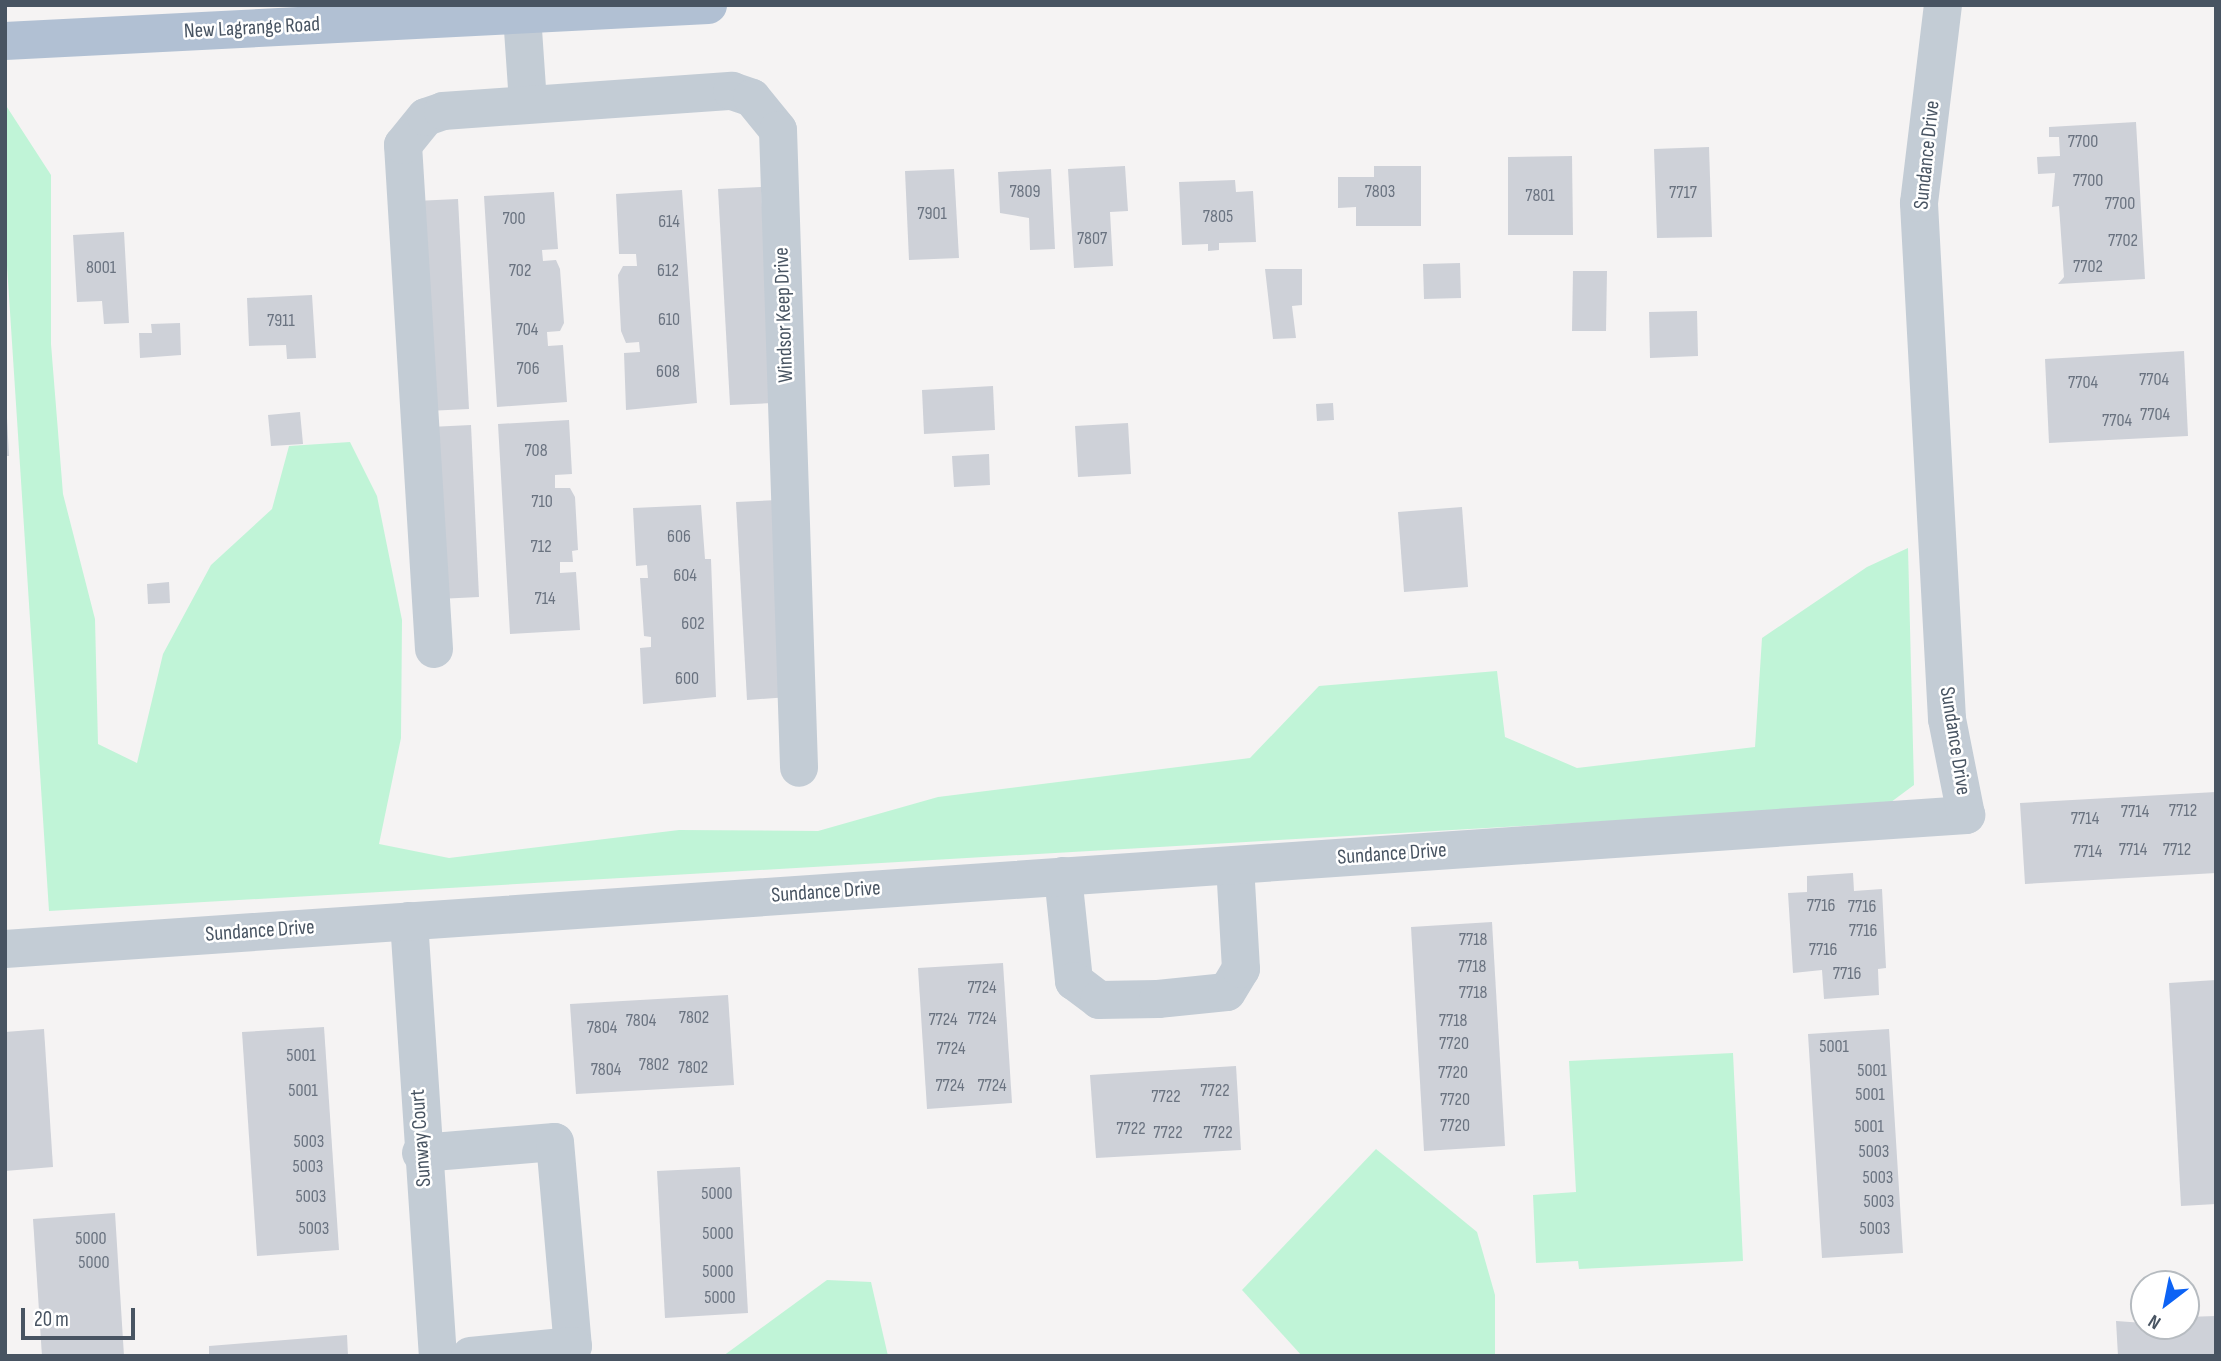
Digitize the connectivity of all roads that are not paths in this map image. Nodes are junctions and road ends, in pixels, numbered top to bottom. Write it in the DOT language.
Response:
graph roads {
  1 [pos="708,5"];
  2 [pos="1943,5"];
  3 [pos="512,12"];
  4 [pos="5,41"];
  5 [pos="528,103"];
  6 [pos="434,649"];
  7 [pos="799,768"];
  8 [pos="1235,865"];
  9 [pos="1063,876"];
  10 [pos="408,921"];
  11 [pos="5,949"];
  12 [pos="421,1153"];
  13 [pos="438,1356"];
  14 [pos="470,1356"];
  1 -- 3 [label="main road, New Lagrange Road"];
  2 -- 8 [label="street, Sundance Drive"];
  3 -- 4 [label="main road, New Lagrange Road"];
  3 -- 5 [label="street"];
  5 -- 6 [label="street, Windsor Keep Drive"];
  5 -- 7 [label="street, Windsor Keep Drive"];
  8 -- 9 [label="street, Sundance Drive"];
  8 -- 9 [label="street"];
  9 -- 10 [label="street, Sundance Drive"];
  10 -- 11 [label="street, Sundance Drive"];
  10 -- 12 [label="street, Sunway Court"];
  12 -- 13 [label="street, Sunway Court"];
  12 -- 14 [label="street"];
}
